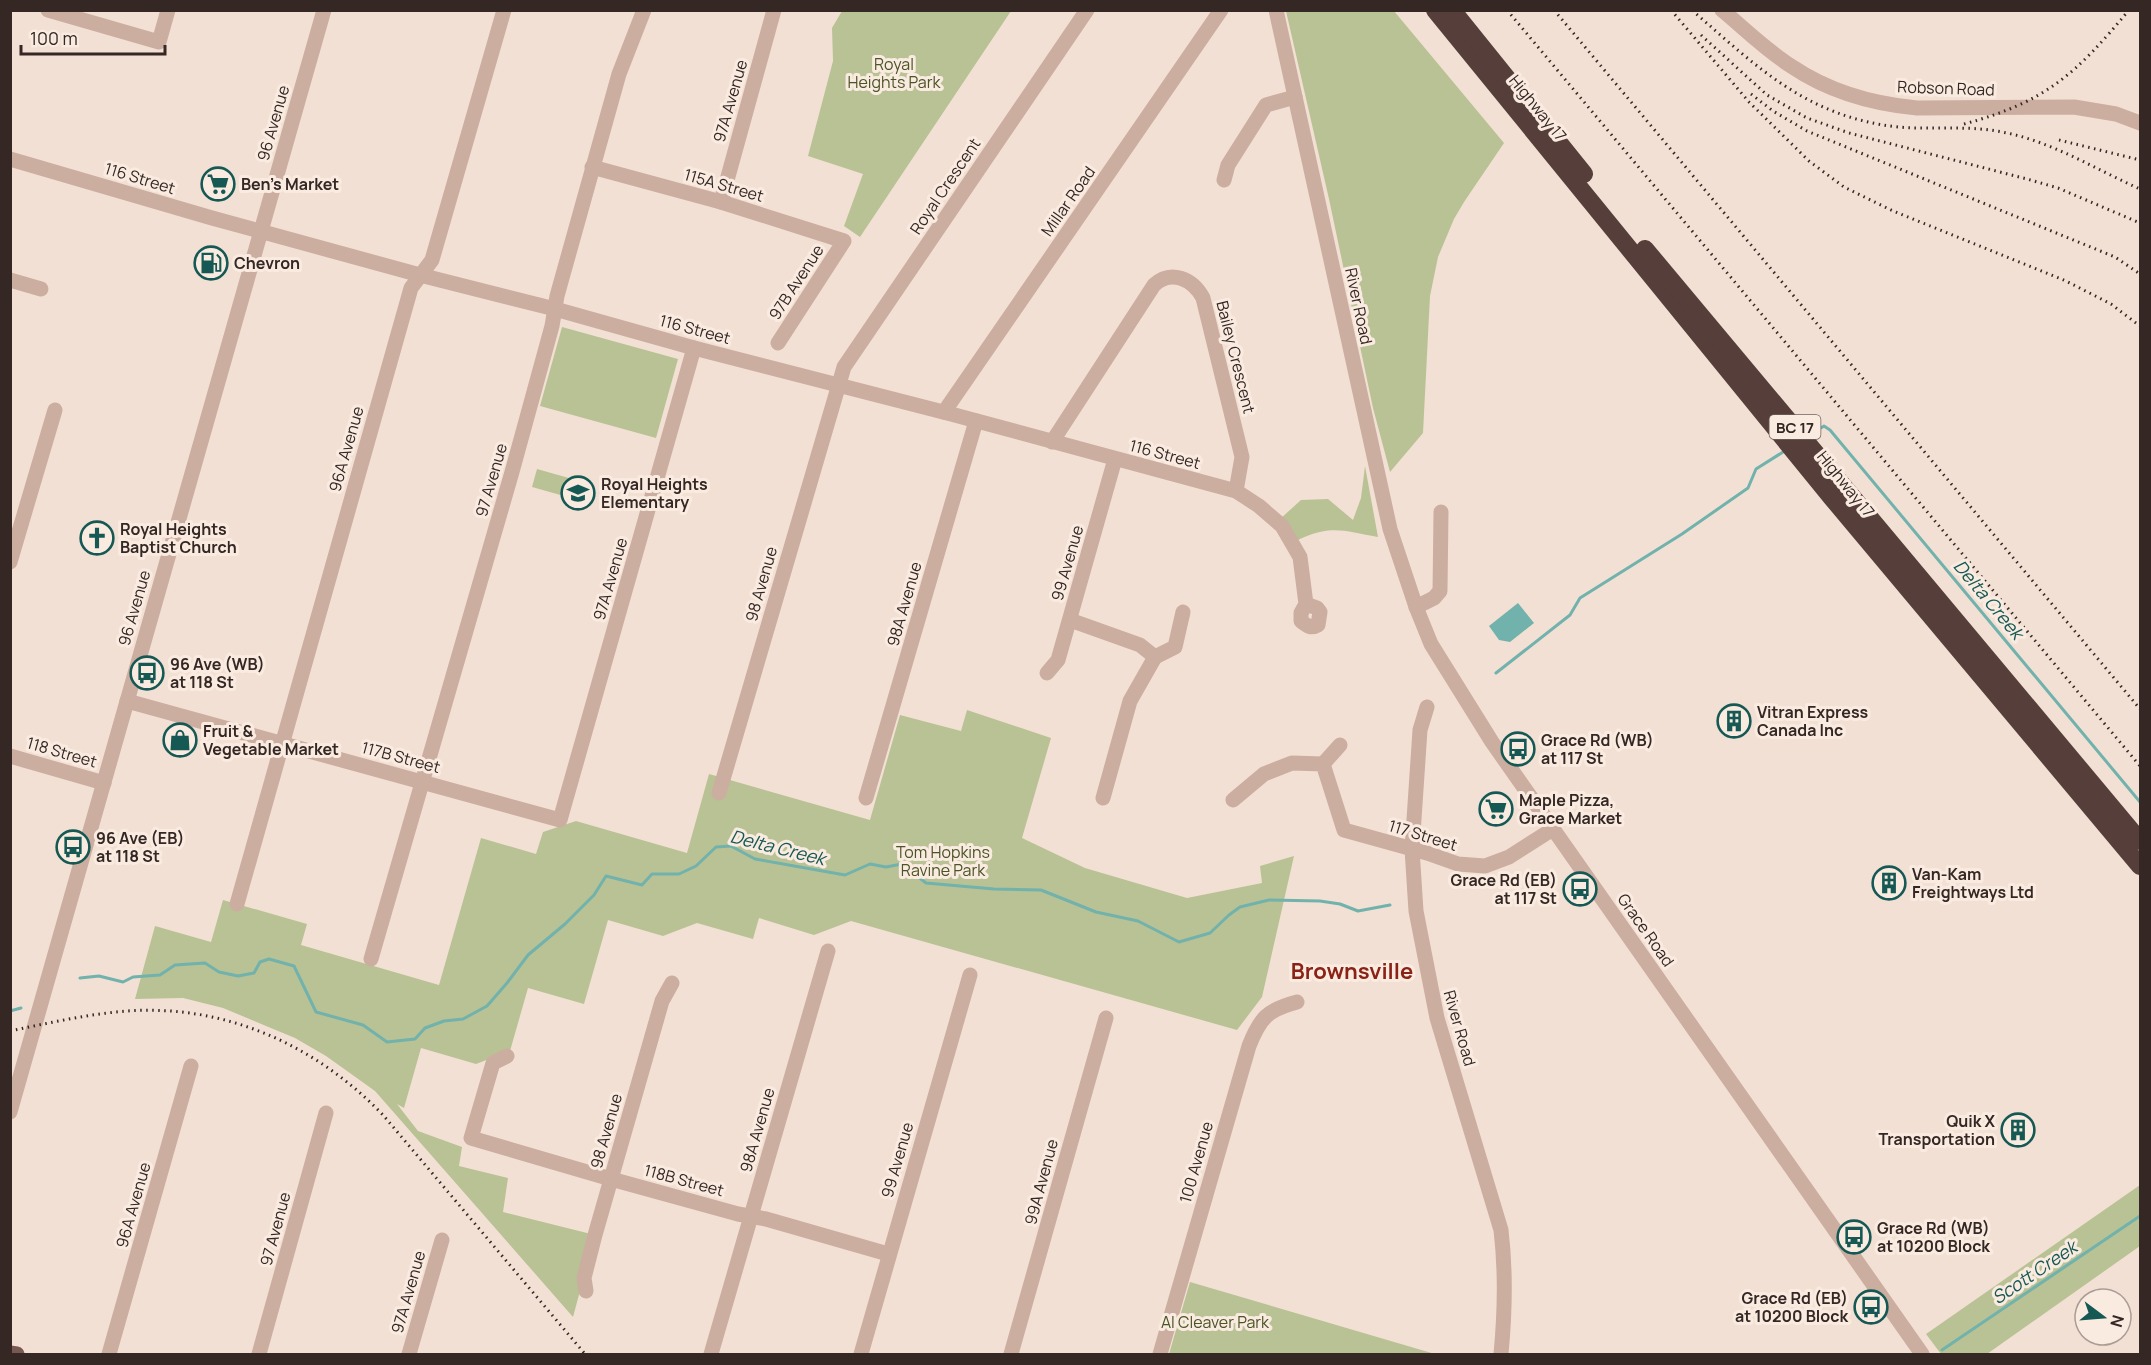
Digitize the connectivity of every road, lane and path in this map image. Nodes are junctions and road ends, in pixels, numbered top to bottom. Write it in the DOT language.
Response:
graph roads {
  1 [pos="48,10"];
  2 [pos="168,10"];
  3 [pos="324,10"];
  4 [pos="504,10"];
  5 [pos="644,10"];
  6 [pos="774,10"];
  7 [pos="1087,10"];
  8 [pos="1221,10"];
  9 [pos="1275,10"];
  10 [pos="1435,10"];
  11 [pos="1452,10"];
  12 [pos="1722,10"];
  13 [pos="1295,97"];
  14 [pos="2140,123"];
  15 [pos="10,159"];
  16 [pos="592,167"];
  17 [pos="1224,180"];
  18 [pos="721,202"];
  19 [pos="261,231"];
  20 [pos="844,241"];
  21 [pos="420,275"];
  22 [pos="10,280"];
  23 [pos="41,289"];
  24 [pos="555,309"];
  25 [pos="778,343"];
  26 [pos="694,348"];
  27 [pos="837,385"];
  28 [pos="55,410"];
  29 [pos="944,412"];
  30 [pos="976,421"];
  31 [pos="1052,442"];
  32 [pos="1115,459"];
  33 [pos="1236,491"];
  34 [pos="1441,512"];
  35 [pos="16,517"];
  36 [pos="10,562"];
  37 [pos="1306,604"];
  38 [pos="1416,607"];
  39 [pos="1183,612"];
  40 [pos="1070,620"];
  41 [pos="1155,657"];
  42 [pos="1047,673"];
  43 [pos="127,701"];
  44 [pos="1427,707"];
  45 [pos="282,744"];
  46 [pos="1340,745"];
  47 [pos="10,756"];
  48 [pos="1323,764"];
  49 [pos="422,782"];
  50 [pos="104,783"];
  51 [pos="719,793"];
  52 [pos="866,798"];
  53 [pos="1103,798"];
  54 [pos="1233,800"];
  55 [pos="560,820"];
  56 [pos="1553,829"];
  57 [pos="2134,846"];
  58 [pos="1412,849"];
  59 [pos="2140,868"];
  60 [pos="237,904"];
  61 [pos="828,951"];
  62 [pos="371,959"];
  63 [pos="970,975"];
  64 [pos="672,983"];
  65 [pos="1297,1002"];
  66 [pos="1106,1018"];
  67 [pos="507,1056"];
  68 [pos="192,1066"];
  69 [pos="10,1112"];
  70 [pos="326,1113"];
  71 [pos="611,1179"];
  72 [pos="751,1216"];
  73 [pos="442,1240"];
  74 [pos="888,1254"];
  75 [pos="586,1291"];
  76 [pos="10,1353"];
  77 [pos="17,1354"];
  78 [pos="109,1354"];
  79 [pos="259,1354"];
  80 [pos="409,1354"];
  81 [pos="711,1354"];
  82 [pos="861,1354"];
  83 [pos="1011,1354"];
  84 [pos="1160,1354"];
  85 [pos="1501,1354"];
  86 [pos="1922,1354"];
  1 -- 2 [label="street"];
  3 -- 19 [label="street, 96 Avenue"];
  4 -- 21 [label="street, 96A Avenue"];
  5 -- 16 [label="street, 97 Avenue"];
  6 -- 18 [label="street, 97A Avenue"];
  7 -- 27 [label="street, Royal Crescent"];
  8 -- 29 [label="street, Millar Road"];
  9 -- 13 [label="street, River Road"];
  10 -- 57 [label="highway, Highway 17 / BC 17"];
  11 -- 57 [label="highway, Highway 17 / BC 17"];
  12 -- 14 [label="street, Robson Road"];
  13 -- 17 [label="street"];
  13 -- 38 [label="street, River Road"];
  15 -- 19 [label="street, 116 Street"];
  16 -- 18 [label="street, 115A Street"];
  16 -- 24 [label="street, 97 Avenue"];
  18 -- 20 [label="street, 115A Street"];
  19 -- 21 [label="street, 116 Street"];
  19 -- 43 [label="street, 96 Avenue"];
  20 -- 25 [label="street, 97B Avenue"];
  21 -- 24 [label="street, 116 Street"];
  21 -- 45 [label="street, 96A Avenue"];
  22 -- 23 [label="street"];
  24 -- 26 [label="street, 116 Street"];
  24 -- 49 [label="street, 97 Avenue"];
  26 -- 27 [label="street, 116 Street"];
  26 -- 55 [label="street, 97A Avenue"];
  27 -- 29 [label="street, 116 Street"];
  27 -- 51 [label="street, 98 Avenue"];
  28 -- 35 [label="street"];
  29 -- 30 [label="street, 116 Street"];
  30 -- 31 [label="street, 116 Street"];
  30 -- 52 [label="street, 98A Avenue"];
  31 -- 32 [label="street, 116 Street"];
  31 -- 33 [label="street, Bailey Crescent"];
  32 -- 33 [label="street, 116 Street"];
  32 -- 40 [label="street, 99 Avenue"];
  33 -- 37 [label="street, 116 Street"];
  34 -- 38 [label="street"];
  35 -- 36 [label="street"];
  38 -- 56 [label="street, Grace Road"];
  39 -- 41 [label="street"];
  40 -- 41 [label="street"];
  40 -- 42 [label="street, 99 Avenue"];
  41 -- 53 [label="street"];
  43 -- 45 [label="street, 117B Street"];
  43 -- 50 [label="street, 96 Avenue"];
  44 -- 58 [label="street, River Road"];
  45 -- 49 [label="street, 117B Street"];
  45 -- 60 [label="street, 96A Avenue"];
  46 -- 48 [label="street"];
  47 -- 50 [label="street, 118 Street"];
  48 -- 54 [label="street"];
  48 -- 58 [label="street, 117 Street"];
  49 -- 55 [label="street, 117B Street"];
  49 -- 62 [label="street, 97 Avenue"];
  50 -- 69 [label="street, 96 Avenue"];
  56 -- 58 [label="street, 117 Street"];
  56 -- 86 [label="street, Grace Road"];
  57 -- 59 [label="highway"];
  58 -- 85 [label="street, River Road"];
  61 -- 72 [label="street, 98A Avenue"];
  63 -- 74 [label="street, 99 Avenue"];
  64 -- 71 [label="street, 98 Avenue"];
  65 -- 84 [label="street, 100 Avenue"];
  66 -- 83 [label="street, 99A Avenue"];
  67 -- 71 [label="street, 118B Street"];
  68 -- 78 [label="street, 96A Avenue"];
  70 -- 79 [label="street, 97 Avenue"];
  71 -- 72 [label="street, 118B Street"];
  71 -- 75 [label="street, 98 Avenue"];
  72 -- 74 [label="street, 118B Street"];
  72 -- 81 [label="street, 98A Avenue"];
  73 -- 80 [label="street, 97A Avenue"];
  74 -- 82 [label="street, 99 Avenue"];
  76 -- 77 [label="main road"];
}
